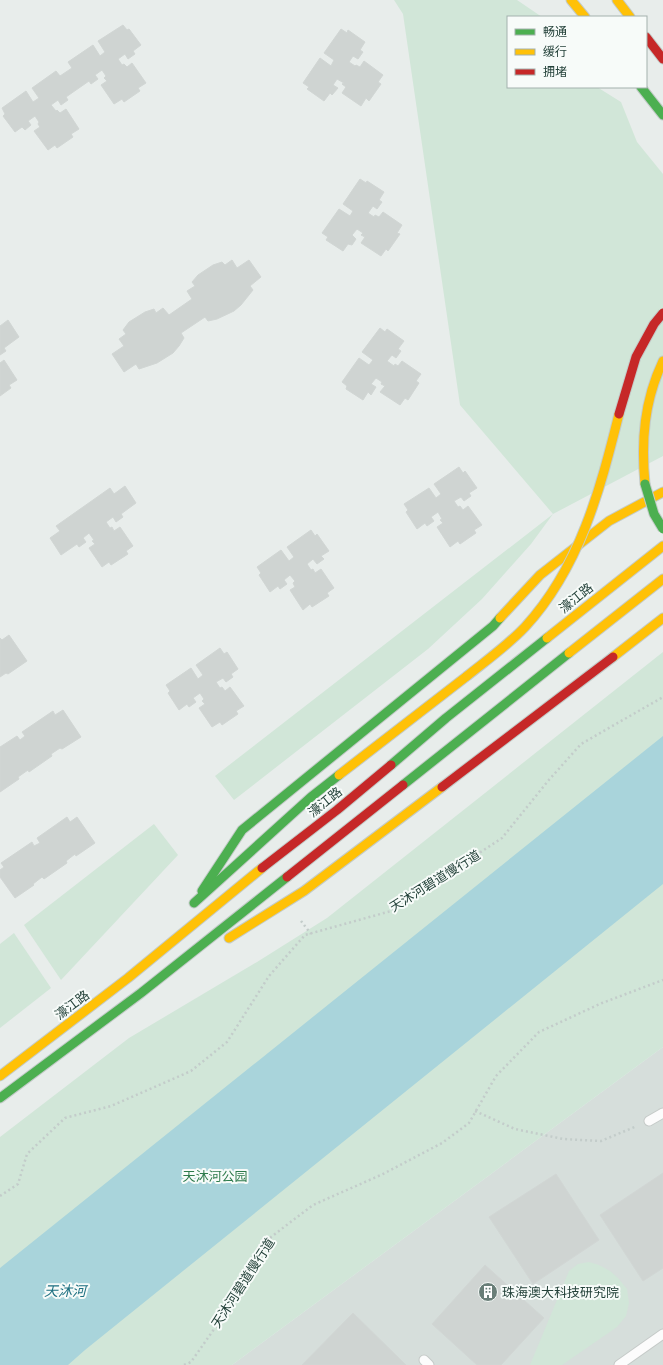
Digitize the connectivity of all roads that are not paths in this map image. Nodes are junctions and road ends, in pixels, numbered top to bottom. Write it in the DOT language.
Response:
graph roads {
  1 [pos="571,0"];
  2 [pos="617,0"];
  3 [pos="584,16"];
  4 [pos="629,16"];
  5 [pos="647,38"];
  6 [pos="663,59"];
  7 [pos="642,88"];
  8 [pos="663,114"];
  9 [pos="663,313"];
  10 [pos="663,361"];
  11 [pos="663,492"];
  12 [pos="663,529"];
  13 [pos="663,546"];
  14 [pos="663,579"];
  15 [pos="663,618"];
  16 [pos="169,932"];
  17 [pos="128,978"];
  18 [pos="141,993"];
  19 [pos="0,1076"];
  20 [pos="0,1098"];
  21 [pos="663,1113"];
  22 [pos="649,1121"];
  23 [pos="663,1334"];
  24 [pos="619,1365"];
  1 -- 3 [label="main road"];
  2 -- 4 [label="main road"];
  5 -- 6 [label="main road"];
  7 -- 8 [label="main road"];
  9 -- 11 [label="main road, bridge"];
  10 -- 12 [label="main road, bridge"];
  13 -- 17 [label="main road, 濠江路"];
  14 -- 18 [label="main road"];
  15 -- 18 [label="main road"];
  16 -- 17 [label="main road"];
  17 -- 19 [label="main road, 濠江路"];
  18 -- 20 [label="main road"];
  21 -- 22 [label="lane"];
  23 -- 24 [label="lane"];
}
